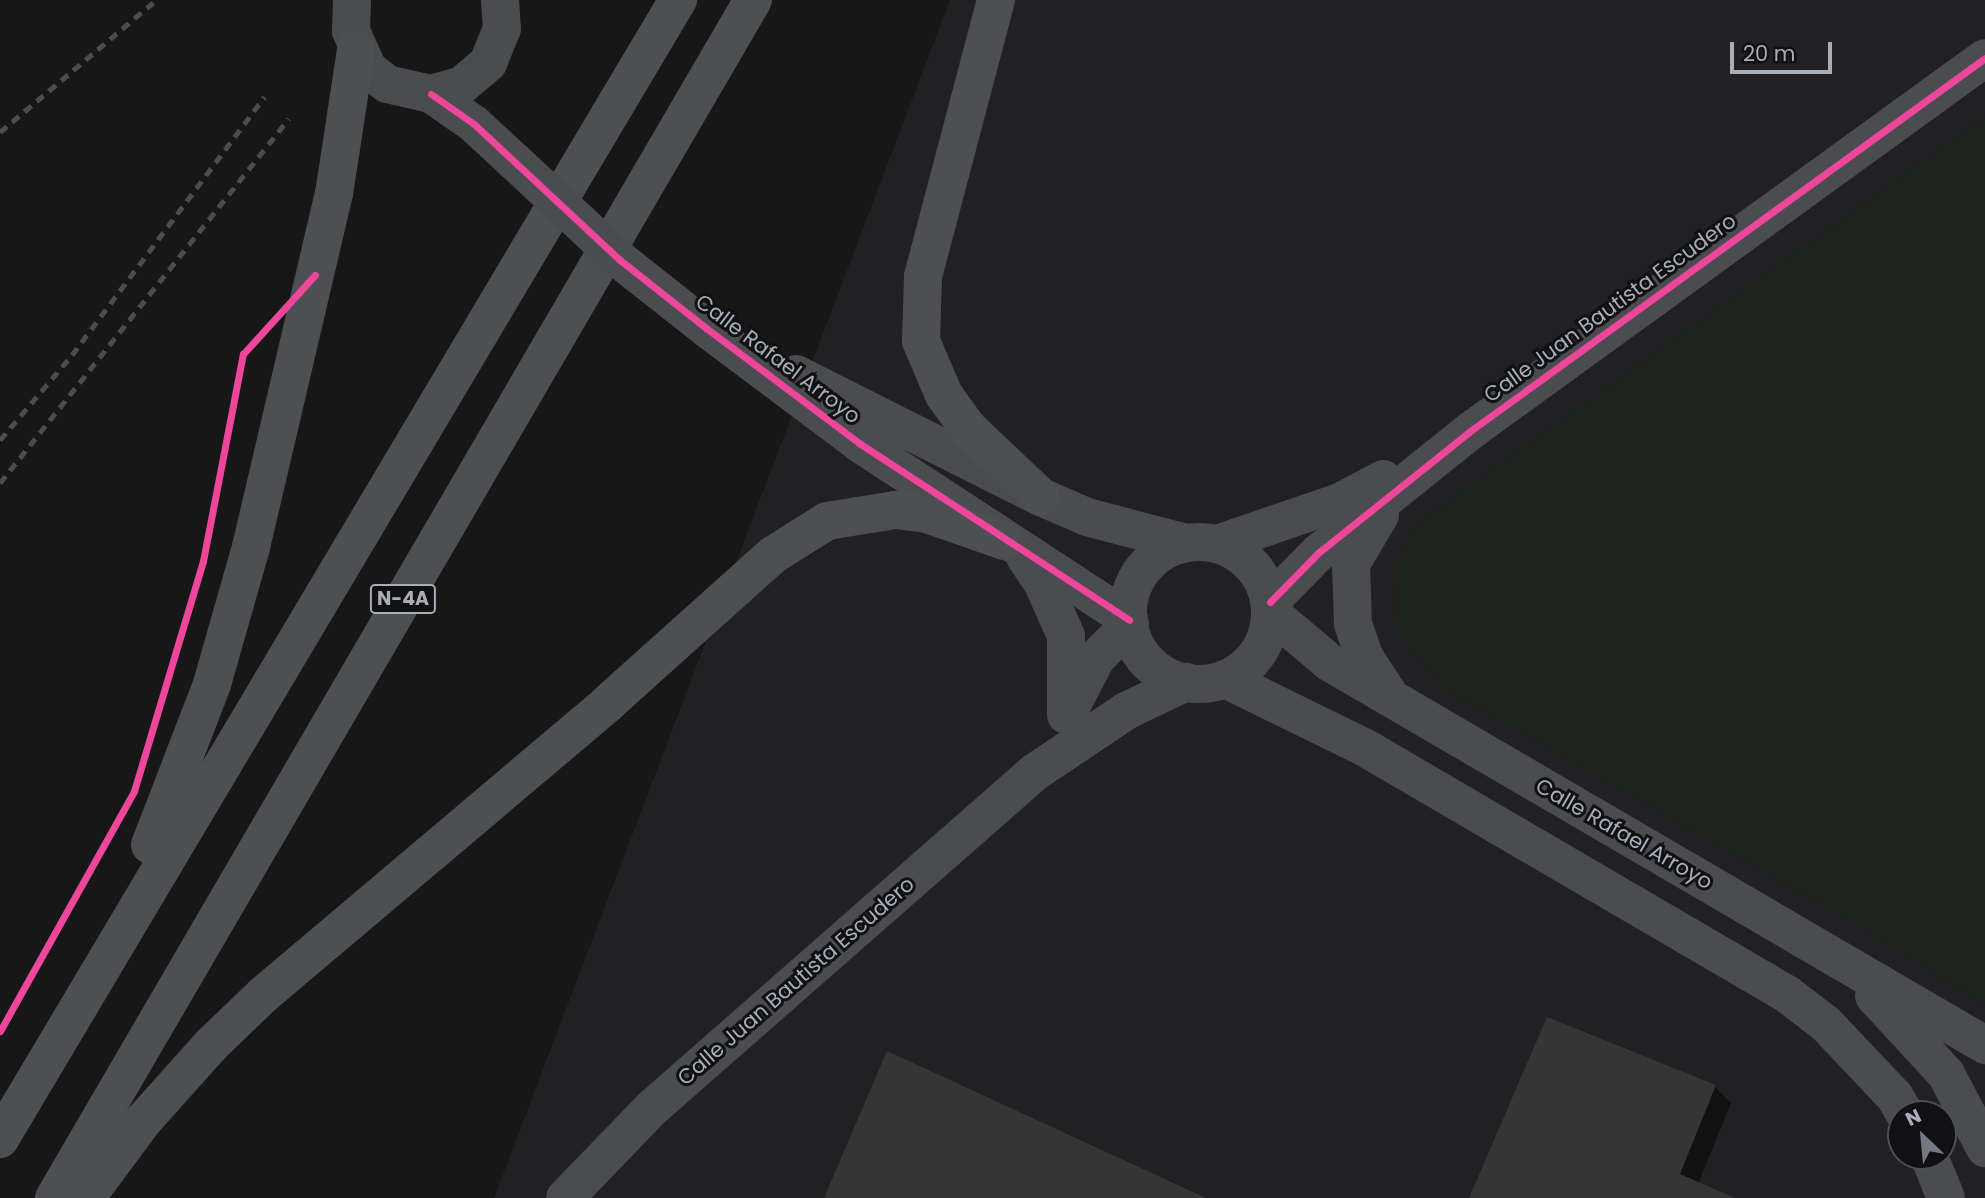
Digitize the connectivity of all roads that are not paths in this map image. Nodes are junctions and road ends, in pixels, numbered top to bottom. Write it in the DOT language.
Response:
graph roads {
  1 [pos="352,0"];
  2 [pos="499,0"];
  3 [pos="678,0"];
  4 [pos="753,0"];
  5 [pos="996,0"];
  6 [pos="356,50"];
  7 [pos="1985,58"];
  8 [pos="475,76"];
  9 [pos="431,94"];
  10 [pos="506,153"];
  11 [pos="717,335"];
  12 [pos="1473,429"];
  13 [pos="1400,492"];
  14 [pos="1041,497"];
  15 [pos="1201,544"];
  16 [pos="1012,545"];
  17 [pos="1270,608"];
  18 [pos="1129,623"];
  19 [pos="1225,679"];
  20 [pos="1185,682"];
  21 [pos="1393,700"];
  22 [pos="1066,715"];
  23 [pos="1035,772"];
  24 [pos="1827,951"];
  25 [pos="1985,1045"];
  26 [pos="1897,1100"];
  27 [pos="7,1127"];
  28 [pos="1985,1148"];
  29 [pos="54,1198"];
  30 [pos="86,1198"];
  31 [pos="565,1198"];
  1 -- 6 [label="street"];
  2 -- 8 [label="street"];
  3 -- 27 [label="main road"];
  4 -- 29 [label="main road, N-4A"];
  5 -- 14 [label="main road"];
  6 -- 9 [label="street"];
  6 -- 27 [label="main road"];
  7 -- 12 [label="street, Calle Juan Bautista Escudero"];
  8 -- 9 [label="street"];
  8 -- 10 [label="street, Calle Rafael Arroyo"];
  9 -- 10 [label="street, Calle Rafael Arroyo"];
  10 -- 11 [label="street, Calle Rafael Arroyo, bridge"];
  11 -- 14 [label="street, Calle Rafael Arroyo"];
  11 -- 16 [label="street, Calle Rafael Arroyo"];
  12 -- 13 [label="street, Calle Juan Bautista Escudero"];
  12 -- 15 [label="street, Calle Juan Bautista Escudero"];
  13 -- 17 [label="street, Calle Juan Bautista Escudero"];
  13 -- 21 [label="street"];
  14 -- 15 [label="street, Calle Rafael Arroyo"];
  15 -- 17 [label="street"];
  15 -- 18 [label="street"];
  16 -- 18 [label="street, Calle Rafael Arroyo"];
  16 -- 22 [label="street"];
  16 -- 30 [label="main road"];
  17 -- 19 [label="street"];
  17 -- 21 [label="street, Calle Rafael Arroyo"];
  18 -- 20 [label="street"];
  18 -- 22 [label="street, Calle Juan Bautista Escudero"];
  19 -- 20 [label="street"];
  19 -- 26 [label="street"];
  20 -- 23 [label="street, Calle Juan Bautista Escudero"];
  21 -- 24 [label="street, Calle Rafael Arroyo"];
  22 -- 23 [label="street, Calle Juan Bautista Escudero"];
  23 -- 31 [label="street, Calle Juan Bautista Escudero"];
  24 -- 25 [label="street, Calle Rafael Arroyo"];
  24 -- 28 [label="street"];
}
